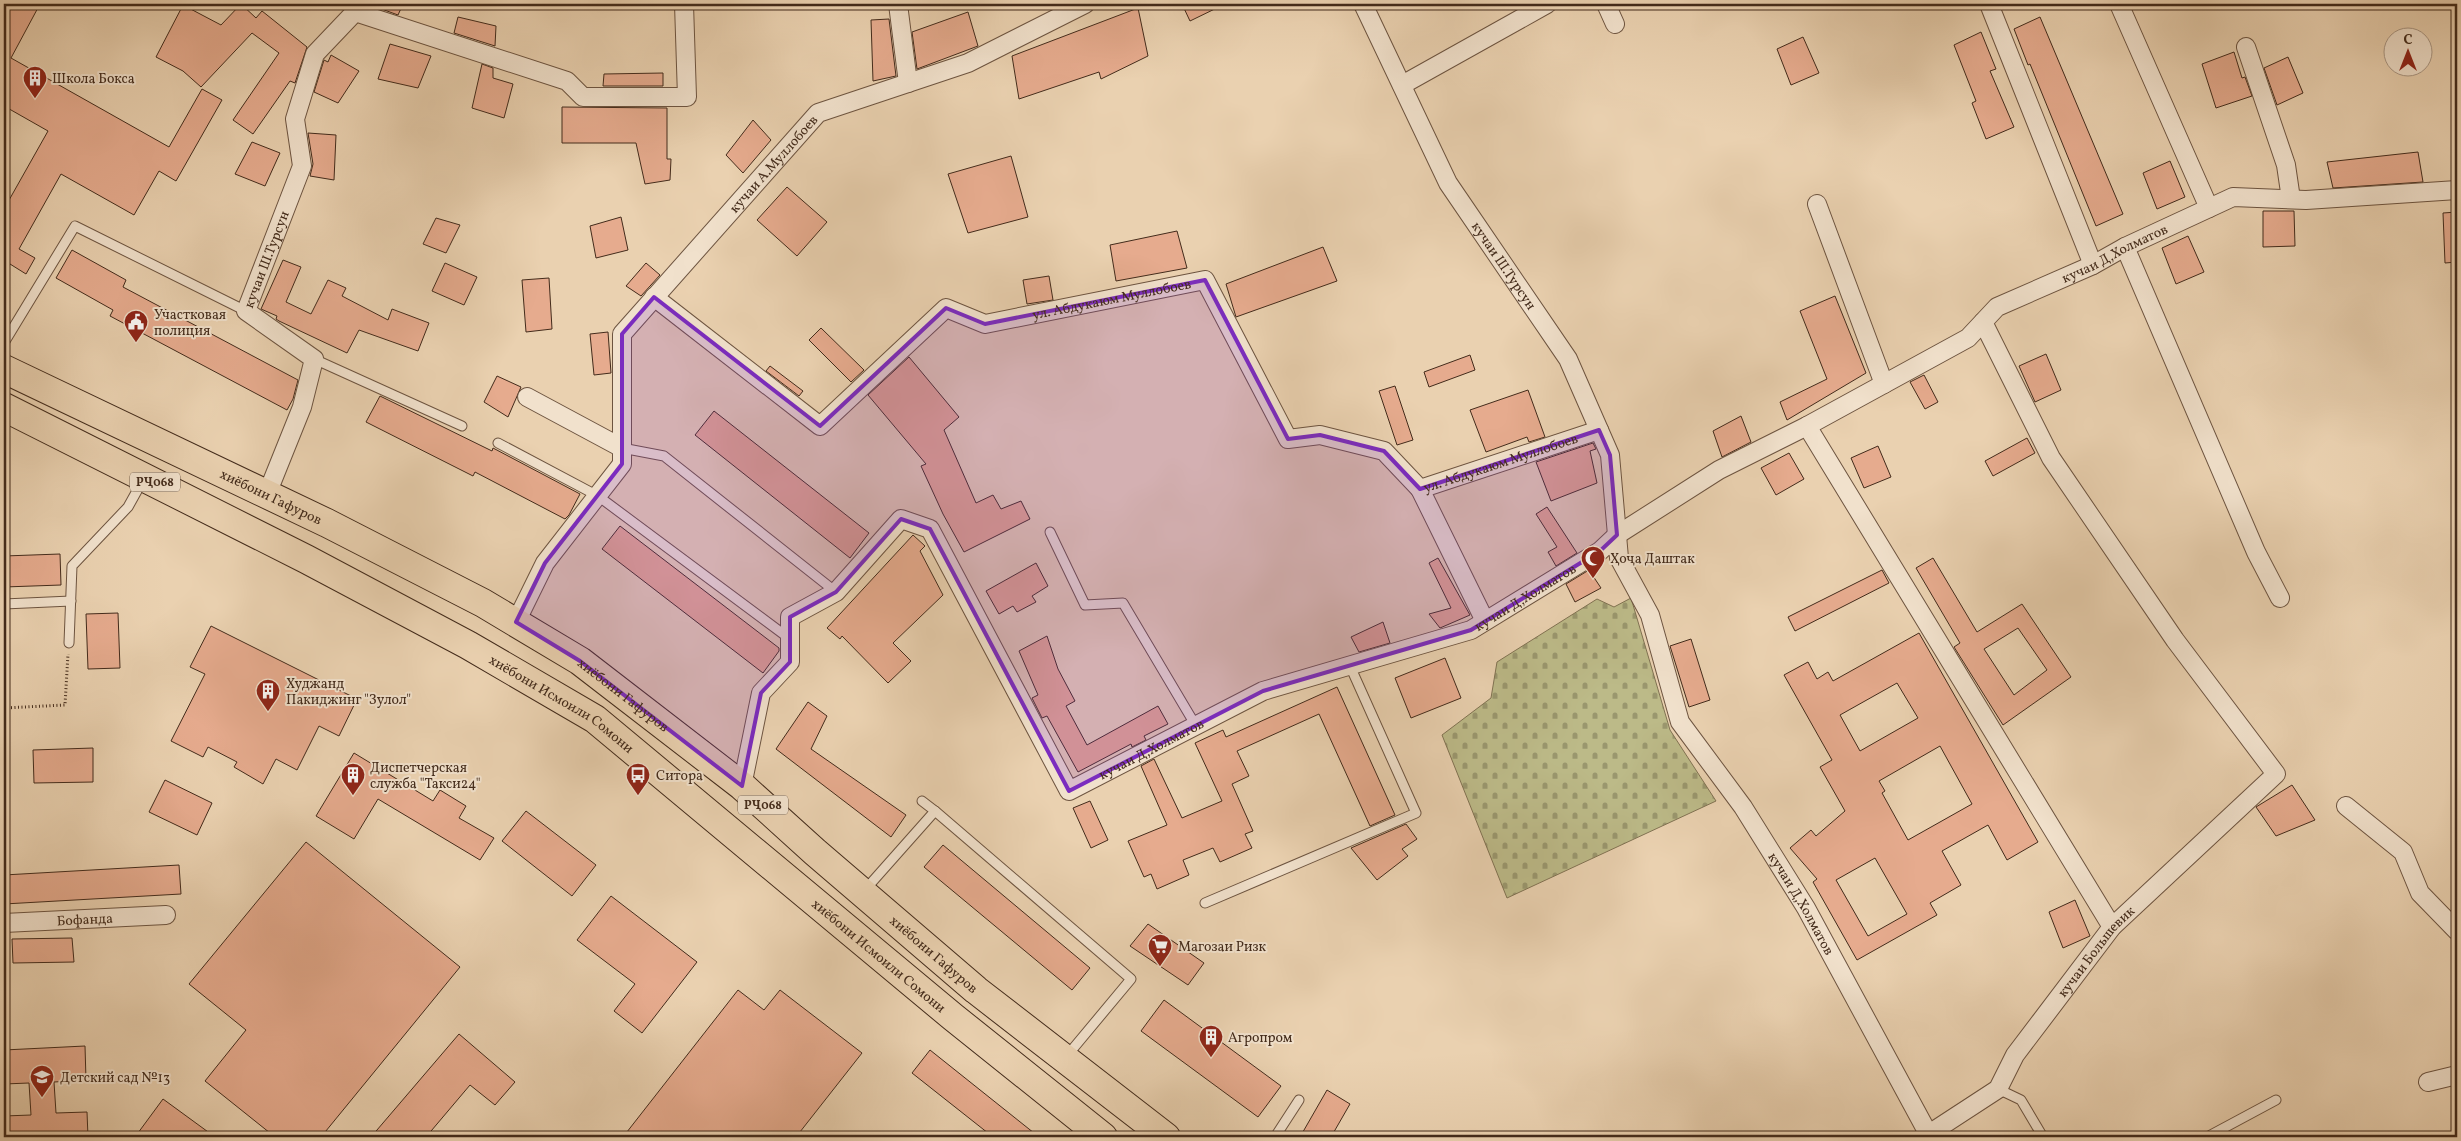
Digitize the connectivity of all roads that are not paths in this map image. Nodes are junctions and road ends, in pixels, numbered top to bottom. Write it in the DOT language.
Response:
graph roads {
  1 [pos="684,4"];
  2 [pos="898,4"];
  3 [pos="1363,4"];
  4 [pos="1547,4"];
  5 [pos="1606,4"];
  6 [pos="1989,4"];
  7 [pos="2119,4"];
  8 [pos="1079,5"];
  9 [pos="357,8"];
  10 [pos="1615,24"];
  11 [pos="2246,47"];
  12 [pos="908,83"];
  13 [pos="1402,85"];
  14 [pos="2457,190"];
  15 [pos="2291,199"];
  16 [pos="1817,204"];
  17 [pos="2209,208"];
  18 [pos="2125,247"];
  19 [pos="2093,265"];
  20 [pos="654,297"];
  21 [pos="246,311"];
  22 [pos="1983,322"];
  23 [pos="4,343"];
  24 [pos="314,359"];
  25 [pos="4,369"];
  26 [pos="1884,384"];
  27 [pos="527,397"];
  28 [pos="4,407"];
  29 [pos="462,426"];
  30 [pos="1806,426"];
  31 [pos="1599,430"];
  32 [pos="498,443"];
  33 [pos="622,456"];
  34 [pos="144,477"];
  35 [pos="1420,490"];
  36 [pos="267,494"];
  37 [pos="598,496"];
  38 [pos="327,523"];
  39 [pos="1050,532"];
  40 [pos="1617,535"];
  41 [pos="306,559"];
  42 [pos="836,592"];
  43 [pos="2280,598"];
  44 [pos="71,601"];
  45 [pos="4,604"];
  46 [pos="1485,621"];
  47 [pos="516,622"];
  48 [pos="790,639"];
  49 [pos="69,644"];
  50 [pos="1350,666"];
  51 [pos="1196,726"];
  52 [pos="742,786"];
  53 [pos="922,800"];
  54 [pos="2346,806"];
  55 [pos="935,811"];
  56 [pos="862,893"];
  57 [pos="1206,903"];
  58 [pos="166,915"];
  59 [pos="4,923"];
  60 [pos="2112,928"];
  61 [pos="2457,931"];
  62 [pos="976,990"];
  63 [pos="953,1017"];
  64 [pos="1065,1059"];
  65 [pos="2457,1075"];
  66 [pos="2428,1082"];
  67 [pos="1998,1090"];
  68 [pos="1299,1100"];
  69 [pos="2276,1100"];
  70 [pos="1929,1136"];
  71 [pos="1103,1137"];
  72 [pos="1166,1137"];
  73 [pos="1275,1137"];
  74 [pos="2043,1137"];
  75 [pos="2207,1137"];
  1 -- 9 [label="street"];
  2 -- 12 [label="street"];
  3 -- 13 [label="street, кучаи Ш.Турсун"];
  4 -- 13 [label="street"];
  5 -- 10 [label="street"];
  6 -- 19 [label="street"];
  7 -- 17 [label="street"];
  8 -- 12 [label="street, кучаи А.Муллобоев"];
  9 -- 21 [label="street, кучаи Ш.Турсун"];
  11 -- 15 [label="street"];
  12 -- 20 [label="street, кучаи А.Муллобоев"];
  13 -- 31 [label="street, кучаи Ш.Турсун"];
  14 -- 15 [label="street, кучаи Д,Холматов"];
  15 -- 17 [label="street, кучаи Д,Холматов"];
  16 -- 26 [label="street"];
  17 -- 18 [label="street, кучаи Д,Холматов"];
  18 -- 19 [label="street, кучаи Д,Холматов"];
  18 -- 43 [label="street"];
  19 -- 22 [label="street, кучаи Д,Холматов"];
  20 -- 33 [label="street, кучаи А.Муллобоев"];
  20 -- 35 [label="street, ул. Абдукаюм Муллобоев"];
  21 -- 23 [label="lane"];
  21 -- 24 [label="street, кучаи Ш.Турсун"];
  22 -- 26 [label="street, кучаи Д,Холматов"];
  22 -- 60 [label="street, кучаи Большевик"];
  24 -- 29 [label="lane"];
  24 -- 36 [label="street"];
  25 -- 36 [label="highway, хиёбони Гафуров / РҶ068"];
  26 -- 30 [label="street, кучаи Д,Холматов"];
  27 -- 33 [label="street"];
  28 -- 34 [label="highway, хиёбони Исмоили Сомони / РҶ068"];
  30 -- 40 [label="street, кучаи Д,Холматов"];
  30 -- 60 [label="street"];
  31 -- 35 [label="street, ул. Абдукаюм Муллобоев"];
  31 -- 40 [label="street, кучаи Ш.Турсун"];
  32 -- 37 [label="lane"];
  33 -- 37 [label="street"];
  33 -- 42 [label="lane"];
  34 -- 41 [label="highway, хиёбони Исмоили Сомони / РҶ068"];
  34 -- 44 [label="lane"];
  35 -- 46 [label="street"];
  36 -- 38 [label="highway, хиёбони Гафуров / РҶ068"];
  37 -- 47 [label="street"];
  37 -- 48 [label="lane"];
  38 -- 41 [label="highway"];
  38 -- 47 [label="highway, хиёбони Гафуров / РҶ068"];
  39 -- 51 [label="lane"];
  40 -- 46 [label="street, кучаи Д,Холматов"];
  40 -- 70 [label="street, кучаи Д,Холматов"];
  41 -- 63 [label="highway, хиёбони Исмоили Сомони / РҶ068"];
  42 -- 48 [label="street"];
  42 -- 51 [label="street, кучаи Д,Холматов"];
  44 -- 45 [label="lane"];
  44 -- 49 [label="lane"];
  46 -- 50 [label="street, кучаи Д,Холматов"];
  47 -- 52 [label="highway, хиёбони Гафуров / РҶ068"];
  48 -- 52 [label="street"];
  50 -- 51 [label="street, кучаи Д,Холматов"];
  50 -- 57 [label="lane"];
  52 -- 56 [label="highway, хиёбони Гафуров / РҶ068"];
  53 -- 55 [label="lane"];
  54 -- 61 [label="street"];
  55 -- 56 [label="lane"];
  55 -- 64 [label="lane"];
  56 -- 62 [label="highway, хиёбони Гафуров / РҶ068"];
  58 -- 59 [label="street, Бофанда"];
  60 -- 67 [label="street, кучаи Большевик"];
  62 -- 63 [label="highway"];
  62 -- 64 [label="highway, хиёбони Гафуров / РҶ068"];
  63 -- 71 [label="highway, хиёбони Исмоили Сомони / РҶ068"];
  64 -- 72 [label="highway, хиёбони Гафуров / РҶ068"];
  65 -- 66 [label="street"];
  67 -- 70 [label="street"];
  67 -- 74 [label="lane"];
  68 -- 73 [label="lane"];
  69 -- 75 [label="lane"];
}
